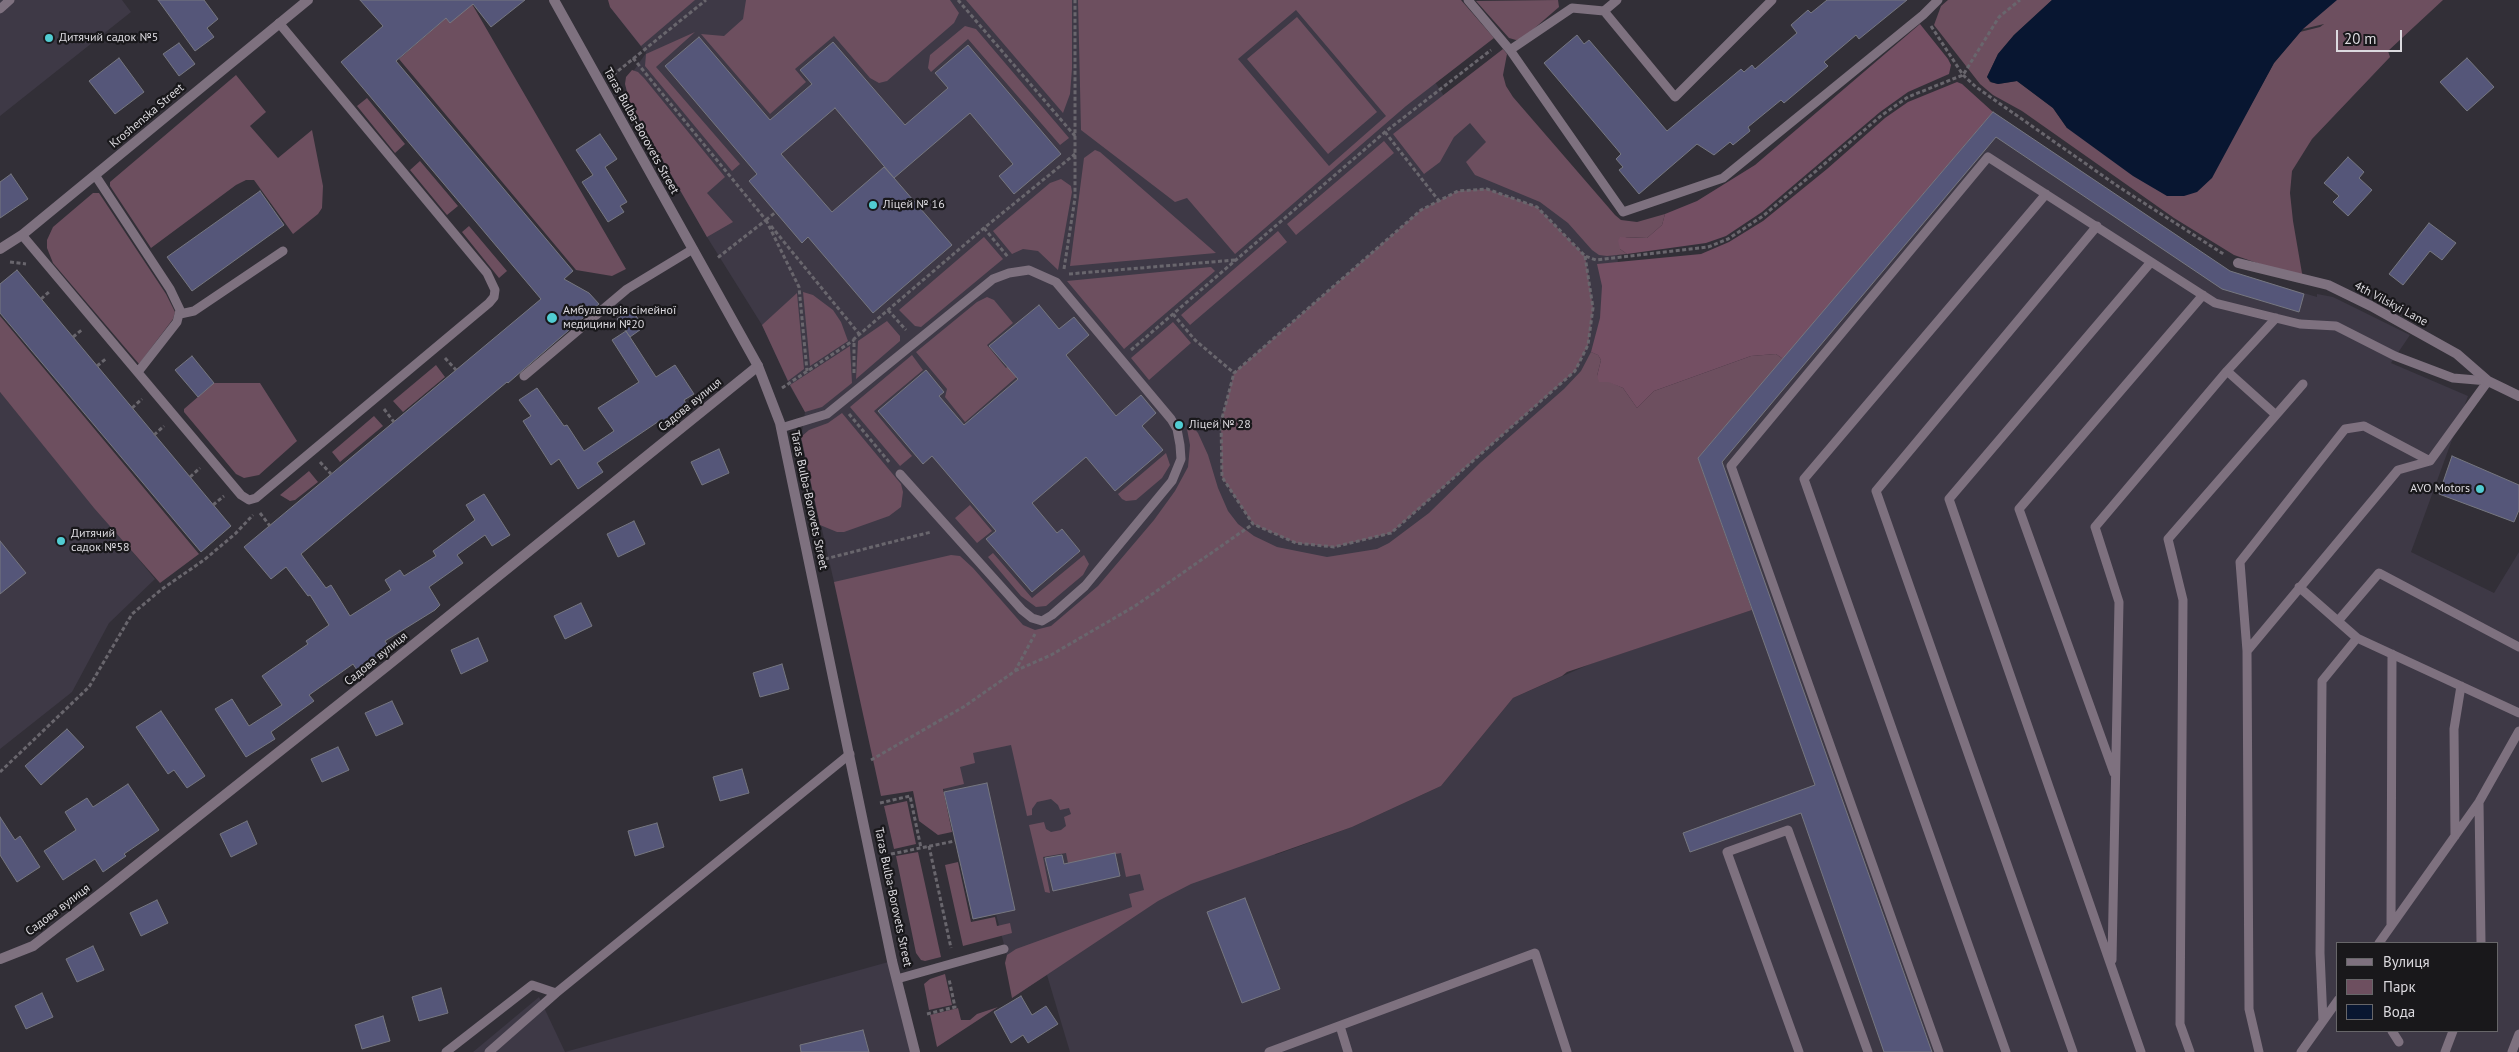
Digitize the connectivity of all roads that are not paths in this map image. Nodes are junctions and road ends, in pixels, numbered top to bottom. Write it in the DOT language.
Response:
graph roads {
  1 [pos="10,0"];
  2 [pos="308,0"];
  3 [pos="554,0"];
  4 [pos="1468,0"];
  5 [pos="1617,0"];
  6 [pos="1772,0"];
  7 [pos="1938,0"];
  8 [pos="0,8"];
  9 [pos="1604,11"];
  10 [pos="280,23"];
  11 [pos="1510,50"];
  12 [pos="96,175"];
  13 [pos="2046,194"];
  14 [pos="2096,226"];
  15 [pos="22,234"];
  16 [pos="0,249"];
  17 [pos="693,249"];
  18 [pos="282,251"];
  19 [pos="2152,262"];
  20 [pos="2238,263"];
  21 [pos="2203,295"];
  22 [pos="180,314"];
  23 [pos="2276,318"];
  24 [pos="758,366"];
  25 [pos="2227,371"];
  26 [pos="138,372"];
  27 [pos="524,376"];
  28 [pos="2488,381"];
  29 [pos="2303,384"];
  30 [pos="2519,396"];
  31 [pos="2276,415"];
  32 [pos="781,428"];
  33 [pos="2430,461"];
  34 [pos="900,474"];
  35 [pos="2299,588"];
  36 [pos="2338,621"];
  37 [pos="2357,638"];
  38 [pos="2519,647"];
  39 [pos="2247,650"];
  40 [pos="2392,654"];
  41 [pos="2461,686"];
  42 [pos="2519,713"];
  43 [pos="2519,731"];
  44 [pos="850,754"];
  45 [pos="2116,778"];
  46 [pos="2479,802"];
  47 [pos="2455,836"];
  48 [pos="2391,926"];
  49 [pos="2380,942"];
  50 [pos="2481,942"];
  51 [pos="1004,949"];
  52 [pos="0,959"];
  53 [pos="2112,968"];
  54 [pos="897,979"];
  55 [pos="556,993"];
  56 [pos="2336,1003"];
  57 [pos="2323,1020"];
  58 [pos="1340,1026"];
  59 [pos="2393,1032"];
  60 [pos="2453,1032"];
  61 [pos="2519,1034"];
  62 [pos="2399,1042"];
  63 [pos="446,1052"];
  64 [pos="489,1052"];
  65 [pos="915,1052"];
  66 [pos="1269,1052"];
  67 [pos="1348,1052"];
  68 [pos="1567,1052"];
  69 [pos="1799,1052"];
  70 [pos="1868,1052"];
  71 [pos="1939,1052"];
  72 [pos="2006,1052"];
  73 [pos="2073,1052"];
  74 [pos="2141,1052"];
  75 [pos="2190,1052"];
  76 [pos="2259,1052"];
  77 [pos="2300,1052"];
  78 [pos="2445,1052"];
  79 [pos="2512,1052"];
  1 -- 8 [label="lane"];
  2 -- 10 [label="street, Kroshenska Street"];
  3 -- 17 [label="street, Taras Bulba-Borovets Street"];
  4 -- 11 [label="lane"];
  5 -- 9 [label="lane"];
  6 -- 9 [label="lane"];
  7 -- 11 [label="lane"];
  9 -- 11 [label="lane"];
  10 -- 12 [label="street, Kroshenska Street"];
  10 -- 26 [label="lane"];
  12 -- 15 [label="street, Kroshenska Street"];
  12 -- 22 [label="lane"];
  13 -- 14 [label="lane"];
  13 -- 71 [label="lane"];
  13 -- 72 [label="lane"];
  14 -- 19 [label="lane"];
  14 -- 73 [label="lane"];
  15 -- 16 [label="street, Kroshenska Street"];
  15 -- 26 [label="lane"];
  17 -- 24 [label="street, Taras Bulba-Borovets Street"];
  17 -- 27 [label="lane"];
  18 -- 22 [label="lane"];
  19 -- 21 [label="lane"];
  19 -- 53 [label="lane"];
  20 -- 28 [label="street, 4th Vilskyi Lane"];
  21 -- 23 [label="lane"];
  21 -- 45 [label="lane"];
  22 -- 26 [label="lane"];
  23 -- 25 [label="lane"];
  23 -- 28 [label="lane"];
  24 -- 32 [label="street, Taras Bulba-Borovets Street"];
  24 -- 52 [label="street, Садова вулиця"];
  25 -- 31 [label="lane"];
  25 -- 45 [label="lane"];
  28 -- 30 [label="street, 4th Vilskyi Lane"];
  28 -- 33 [label="lane"];
  29 -- 31 [label="lane"];
  31 -- 75 [label="lane"];
  32 -- 34 [label="lane"];
  32 -- 44 [label="street, Taras Bulba-Borovets Street"];
  33 -- 35 [label="lane"];
  33 -- 39 [label="lane"];
  35 -- 36 [label="lane"];
  35 -- 39 [label="lane"];
  36 -- 37 [label="lane"];
  36 -- 38 [label="lane"];
  37 -- 40 [label="lane"];
  37 -- 57 [label="lane"];
  39 -- 76 [label="lane"];
  40 -- 41 [label="lane"];
  40 -- 48 [label="lane"];
  41 -- 42 [label="lane"];
  41 -- 47 [label="lane"];
  43 -- 46 [label="lane"];
  44 -- 54 [label="street, Taras Bulba-Borovets Street"];
  44 -- 55 [label="lane"];
  45 -- 53 [label="lane"];
  46 -- 47 [label="lane"];
  46 -- 50 [label="lane"];
  47 -- 48 [label="lane"];
  48 -- 49 [label="lane"];
  51 -- 54 [label="lane"];
  53 -- 74 [label="lane"];
  54 -- 65 [label="street, Taras Bulba-Borovets Street"];
  55 -- 63 [label="lane"];
  55 -- 64 [label="lane"];
  56 -- 57 [label="lane"];
  57 -- 77 [label="lane"];
  58 -- 66 [label="lane"];
  58 -- 67 [label="lane"];
  58 -- 68 [label="lane"];
  59 -- 62 [label="lane"];
  60 -- 78 [label="lane"];
  61 -- 79 [label="lane"];
  69 -- 70 [label="lane"];
}
